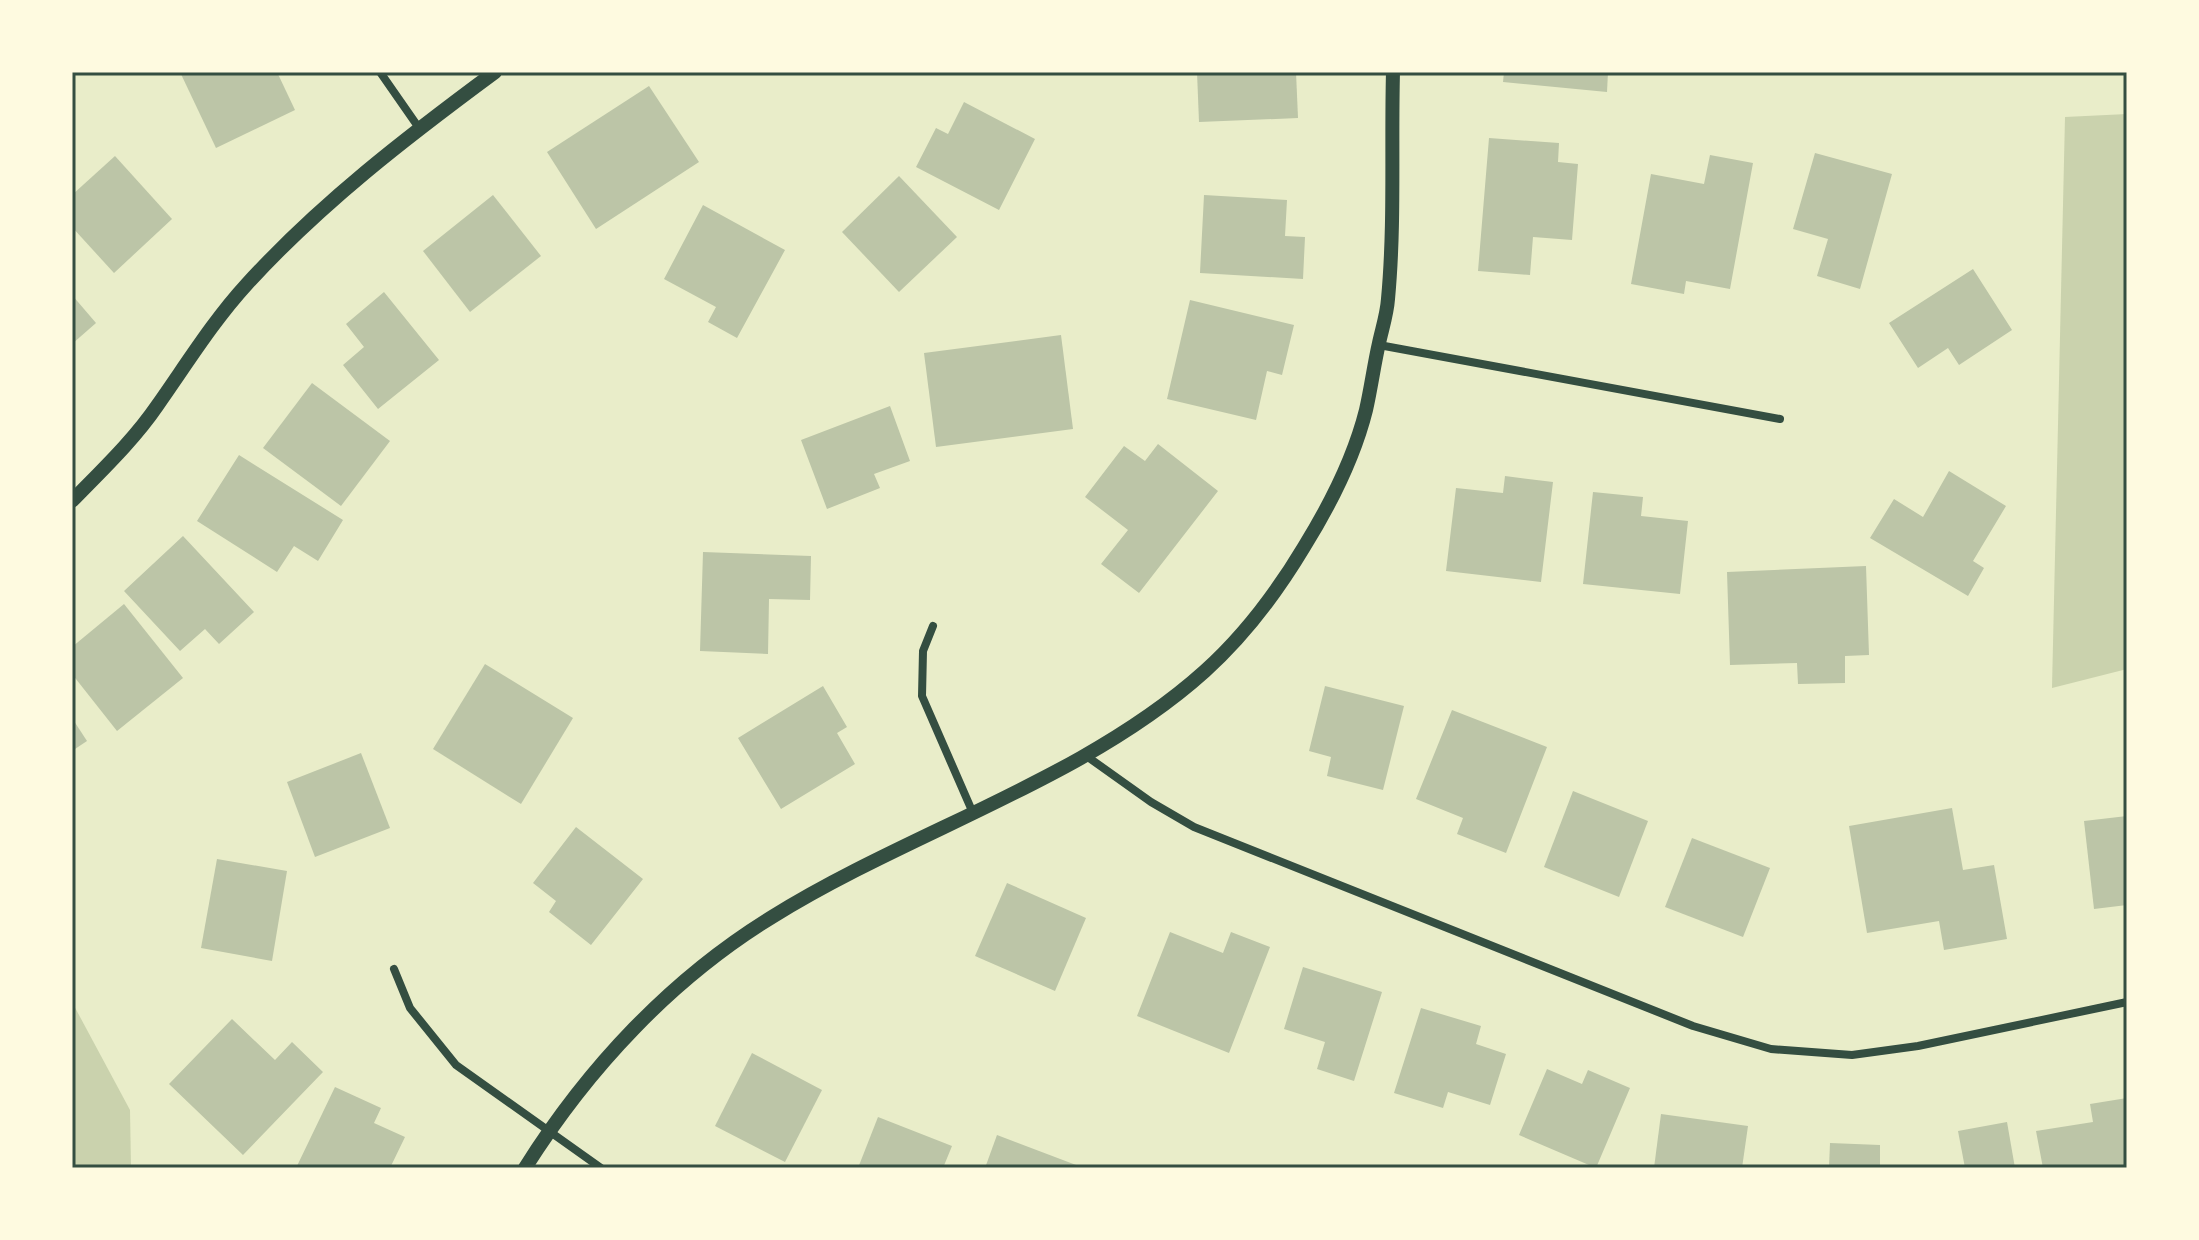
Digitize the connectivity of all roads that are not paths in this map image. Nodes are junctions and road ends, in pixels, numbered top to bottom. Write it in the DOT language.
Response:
graph roads {
  1 [pos="380,72"];
  2 [pos="495,72"];
  3 [pos="1393,72"];
  4 [pos="419,128"];
  5 [pos="1379,345"];
  6 [pos="1780,419"];
  7 [pos="72,501"];
  8 [pos="933,626"];
  9 [pos="1085,755"];
  10 [pos="973,813"];
  11 [pos="394,969"];
  12 [pos="2127,1002"];
  13 [pos="547,1132"];
  14 [pos="525,1168"];
  15 [pos="601,1168"];
  1 -- 4 [label="street"];
  2 -- 4 [label="street"];
  3 -- 5 [label="street"];
  4 -- 7 [label="street"];
  5 -- 6 [label="street"];
  5 -- 9 [label="street"];
  8 -- 10 [label="street"];
  9 -- 10 [label="street"];
  9 -- 12 [label="street"];
  10 -- 13 [label="street"];
  11 -- 13 [label="street"];
  13 -- 14 [label="street"];
  13 -- 15 [label="street"];
}
